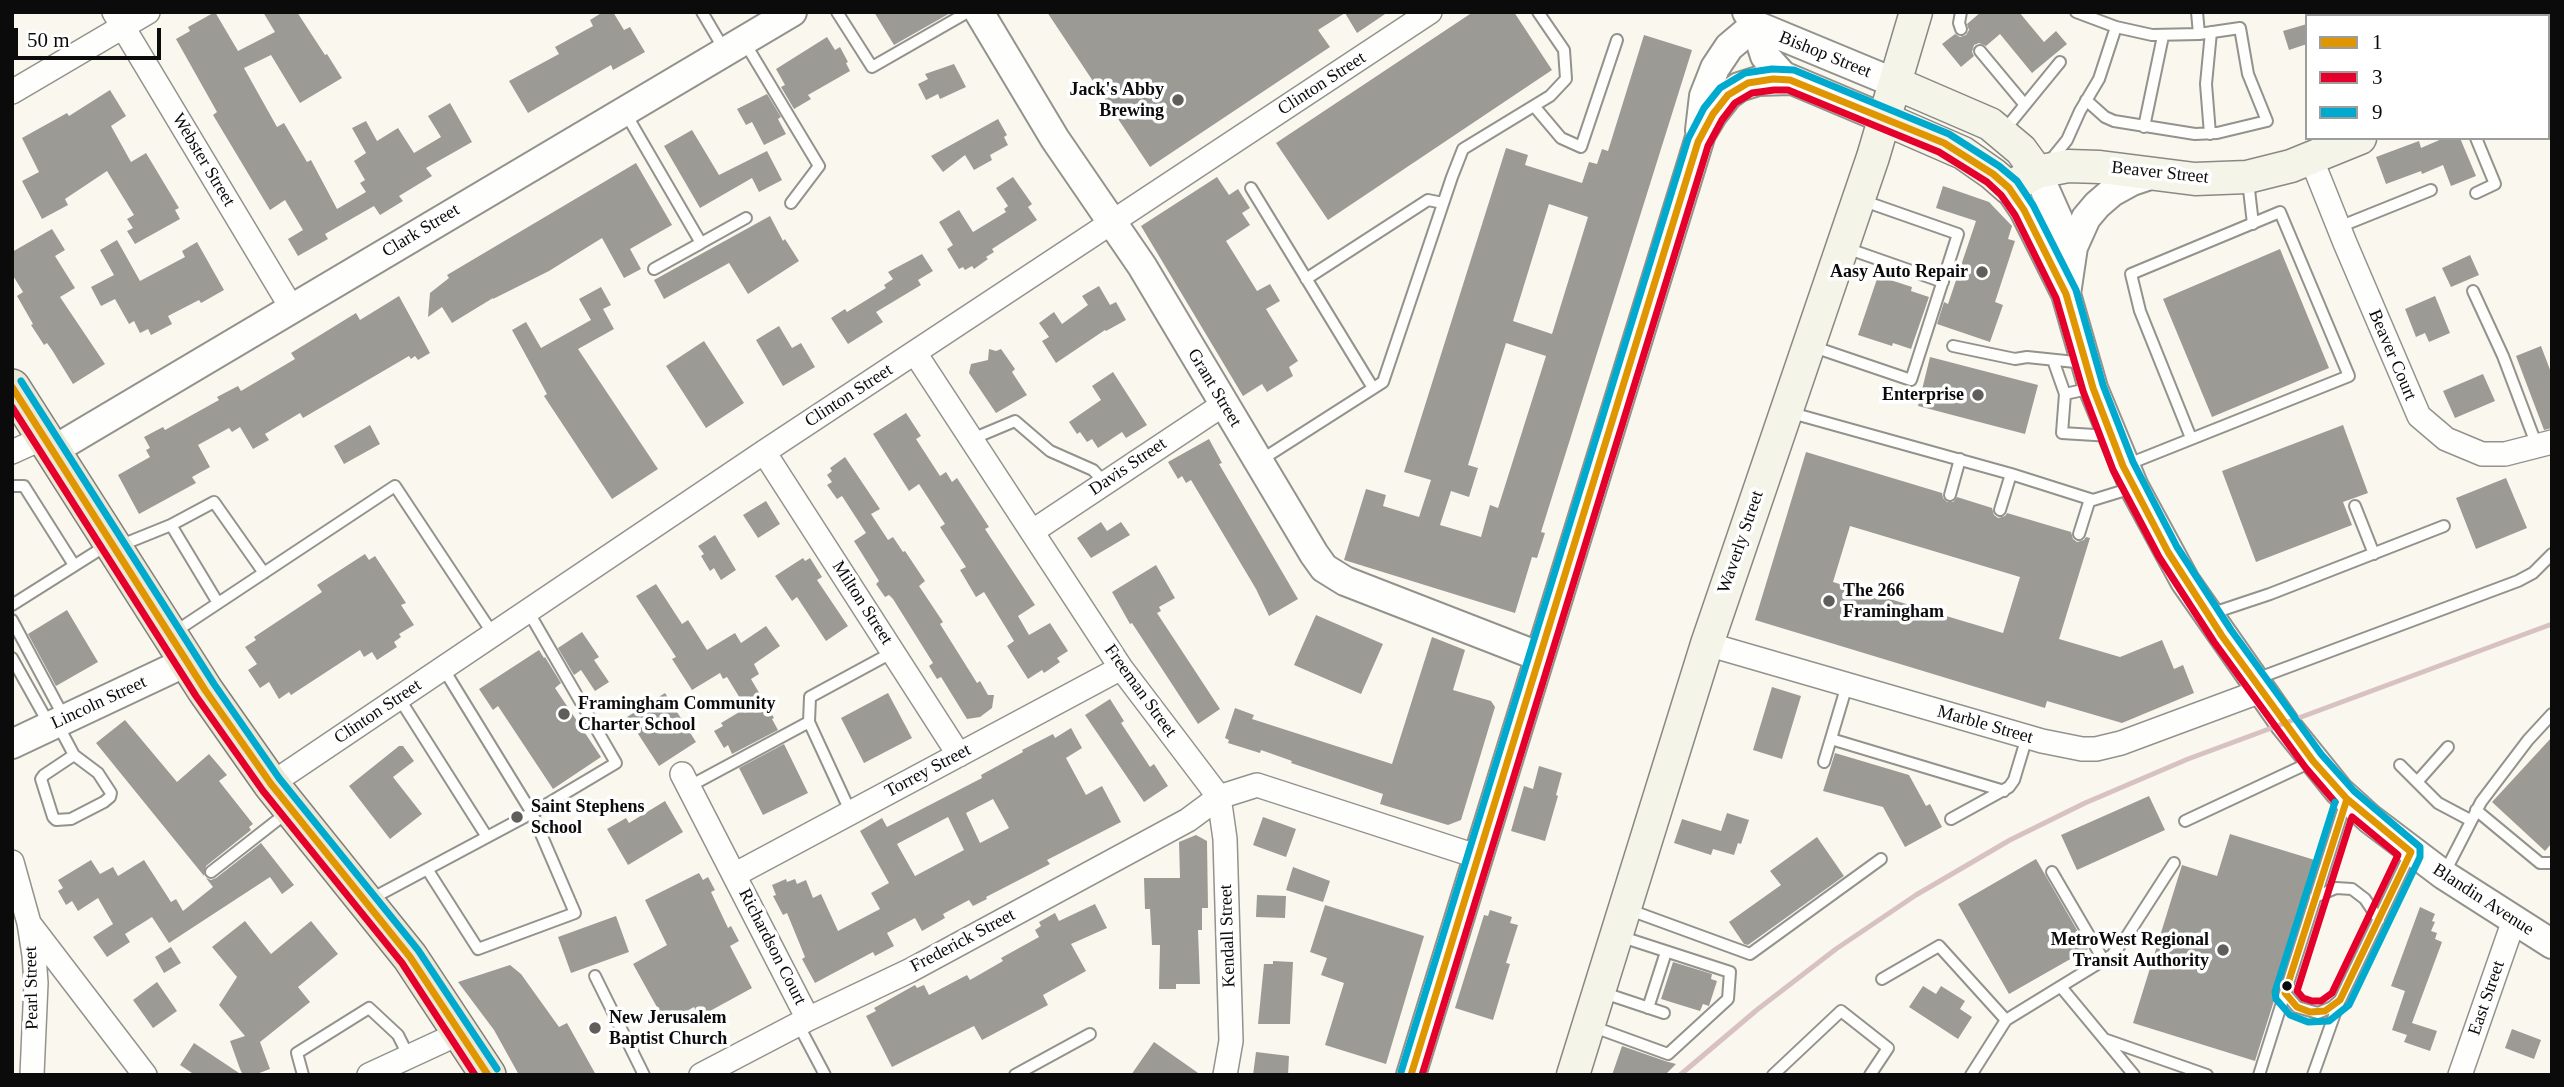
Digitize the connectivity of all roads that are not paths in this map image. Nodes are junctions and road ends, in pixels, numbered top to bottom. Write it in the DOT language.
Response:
graph roads {
  1 [pos="148,12"];
  2 [pos="702,12"];
  3 [pos="792,12"];
  4 [pos="837,12"];
  5 [pos="968,12"];
  6 [pos="979,12"];
  7 [pos="1430,12"];
  8 [pos="1538,12"];
  9 [pos="1916,12"];
  10 [pos="1961,12"];
  11 [pos="2076,12"];
  12 [pos="2197,12"];
  13 [pos="1751,19"];
  14 [pos="118,20"];
  15 [pos="2116,27"];
  16 [pos="1961,29"];
  17 [pos="2211,32"];
  18 [pos="2199,34"];
  19 [pos="2163,36"];
  20 [pos="1617,40"];
  21 [pos="734,46"];
  22 [pos="1980,51"];
  23 [pos="2060,62"];
  24 [pos="1790,80"];
  25 [pos="1895,83"];
  26 [pos="12,92"];
  27 [pos="2086,100"];
  28 [pos="2025,105"];
  29 [pos="1534,106"];
  30 [pos="624,111"];
  31 [pos="1885,119"];
  32 [pos="2144,127"];
  33 [pos="2002,132"];
  34 [pos="2210,134"];
  35 [pos="2355,140"];
  36 [pos="2477,140"];
  37 [pos="1698,142"];
  38 [pos="2311,158"];
  39 [pos="2037,172"];
  40 [pos="2153,174"];
  41 [pos="2247,177"];
  42 [pos="1251,188"];
  43 [pos="2009,188"];
  44 [pos="2431,190"];
  45 [pos="2476,192"];
  46 [pos="1858,199"];
  47 [pos="791,203"];
  48 [pos="1443,203"];
  49 [pos="746,218"];
  50 [pos="1112,222"];
  51 [pos="2253,223"];
  52 [pos="2339,228"];
  53 [pos="701,243"];
  54 [pos="1842,247"];
  55 [pos="654,269"];
  56 [pos="1306,279"];
  57 [pos="1943,282"];
  58 [pos="2473,291"];
  59 [pos="2066,294"];
  60 [pos="292,307"];
  61 [pos="1808,345"];
  62 [pos="1953,346"];
  63 [pos="915,353"];
  64 [pos="2053,360"];
  65 [pos="2089,376"];
  66 [pos="12,387"];
  67 [pos="1373,388"];
  68 [pos="2065,394"];
  69 [pos="1224,404"];
  70 [pos="1786,411"];
  71 [pos="2111,436"];
  72 [pos="2192,438"];
  73 [pos="972,439"];
  74 [pos="48,444"];
  75 [pos="2544,444"];
  76 [pos="12,452"];
  77 [pos="764,452"];
  78 [pos="1960,459"];
  79 [pos="1259,462"];
  80 [pos="2011,474"];
  81 [pos="2128,477"];
  82 [pos="1105,483"];
  83 [pos="18,486"];
  84 [pos="1950,495"];
  85 [pos="2090,499"];
  86 [pos="2355,506"];
  87 [pos="2000,510"];
  88 [pos="171,525"];
  89 [pos="2444,526"];
  90 [pos="1033,531"];
  91 [pos="2079,534"];
  92 [pos="113,545"];
  93 [pos="2374,554"];
  94 [pos="2552,554"];
  95 [pos="74,565"];
  96 [pos="264,573"];
  97 [pos="218,603"];
  98 [pos="12,605"];
  99 [pos="528,611"];
  100 [pos="2208,615"];
  101 [pos="12,620"];
  102 [pos="494,634"];
  103 [pos="1707,644"];
  104 [pos="178,649"];
  105 [pos="893,652"];
  106 [pos="1538,656"];
  107 [pos="12,658"];
  108 [pos="443,668"];
  109 [pos="1121,668"];
  110 [pos="1847,685"];
  111 [pos="2257,685"];
  112 [pos="399,698"];
  113 [pos="2552,715"];
  114 [pos="809,722"];
  115 [pos="57,723"];
  116 [pos="2027,737"];
  117 [pos="1831,739"];
  118 [pos="12,744"];
  119 [pos="2448,747"];
  120 [pos="74,755"];
  121 [pos="959,755"];
  122 [pos="2313,761"];
  123 [pos="1824,762"];
  124 [pos="2400,765"];
  125 [pos="685,781"];
  126 [pos="2417,782"];
  127 [pos="2004,791"];
  128 [pos="281,797"];
  129 [pos="1219,797"];
  130 [pos="2347,799"];
  131 [pos="532,813"];
  132 [pos="851,813"];
  133 [pos="2473,815"];
  134 [pos="1951,819"];
  135 [pos="2185,821"];
  136 [pos="487,837"];
  137 [pos="2411,852"];
  138 [pos="1479,857"];
  139 [pos="1881,859"];
  140 [pos="12,862"];
  141 [pos="2174,863"];
  142 [pos="2552,863"];
  143 [pos="427,869"];
  144 [pos="211,872"];
  145 [pos="2052,872"];
  146 [pos="736,874"];
  147 [pos="2444,875"];
  148 [pos="2315,897"];
  149 [pos="366,902"];
  150 [pos="2379,920"];
  151 [pos="2514,920"];
  152 [pos="1620,921"];
  153 [pos="29,923"];
  154 [pos="2552,944"];
  155 [pos="1666,951"];
  156 [pos="2104,961"];
  157 [pos="595,976"];
  158 [pos="1882,979"];
  159 [pos="2061,987"];
  160 [pos="1599,991"];
  161 [pos="2285,993"];
  162 [pos="2340,1000"];
  163 [pos="1648,1008"];
  164 [pos="1664,1013"];
  165 [pos="2006,1020"];
  166 [pos="803,1022"];
  167 [pos="1588,1025"];
  168 [pos="462,1032"];
  169 [pos="1090,1034"];
  170 [pos="2104,1039"];
  171 [pos="410,1057"];
  172 [pos="32,1075"];
  173 [pos="145,1075"];
  174 [pos="303,1075"];
  175 [pos="369,1075"];
  176 [pos="488,1075"];
  177 [pos="644,1075"];
  178 [pos="701,1075"];
  179 [pos="825,1075"];
  180 [pos="1015,1075"];
  181 [pos="1225,1075"];
  182 [pos="1411,1075"];
  183 [pos="1573,1075"];
  184 [pos="1773,1075"];
  185 [pos="1870,1075"];
  186 [pos="1970,1075"];
  187 [pos="2134,1075"];
  188 [pos="2207,1075"];
  189 [pos="2259,1075"];
  190 [pos="2312,1075"];
  191 [pos="2460,1075"];
  1 -- 14 [label="street"];
  2 -- 21 [label="lane"];
  3 -- 21 [label="street, Clark Street"];
  4 -- 5 [label="lane"];
  6 -- 50 [label="street, Grant Street"];
  7 -- 50 [label="street, Clinton Street"];
  8 -- 29 [label="lane"];
  9 -- 25 [label="main road, Waverly Street"];
  10 -- 16 [label="lane"];
  11 -- 15 [label="lane"];
  12 -- 18 [label="lane"];
  13 -- 24 [label="street, Bishop Street"];
  13 -- 25 [label="street, Bishop Street"];
  13 -- 37 [label="street"];
  14 -- 26 [label="street"];
  14 -- 60 [label="street, Webster Street"];
  15 -- 19 [label="lane"];
  15 -- 27 [label="lane"];
  17 -- 18 [label="lane"];
  17 -- 34 [label="lane"];
  17 -- 34 [label="lane"];
  18 -- 19 [label="lane"];
  19 -- 32 [label="lane"];
  20 -- 29 [label="lane"];
  21 -- 30 [label="street, Clark Street"];
  21 -- 47 [label="lane"];
  22 -- 28 [label="lane"];
  23 -- 28 [label="lane"];
  24 -- 31 [label="street, Bishop Street"];
  24 -- 37 [label="street"];
  25 -- 31 [label="main road, Waverly Street"];
  25 -- 33 [label="main road"];
  27 -- 32 [label="lane"];
  27 -- 39 [label="lane"];
  28 -- 33 [label="lane"];
  29 -- 48 [label="lane"];
  30 -- 53 [label="lane"];
  30 -- 60 [label="street, Clark Street"];
  31 -- 43 [label="main road"];
  31 -- 46 [label="main road, Waverly Street"];
  32 -- 34 [label="lane"];
  33 -- 39 [label="main road"];
  35 -- 38 [label="main road, Beaver Street"];
  36 -- 45 [label="lane"];
  37 -- 106 [label="street"];
  38 -- 41 [label="main road, Beaver Street"];
  38 -- 52 [label="street, Beaver Court"];
  39 -- 40 [label="main road, Beaver Street"];
  39 -- 43 [label="main road, Beaver Street"];
  39 -- 59 [label="street, Blandin Avenue"];
  40 -- 41 [label="main road, Beaver Street"];
  40 -- 59 [label="street"];
  41 -- 51 [label="lane"];
  42 -- 56 [label="lane"];
  43 -- 59 [label="street, Blandin Avenue"];
  44 -- 52 [label="lane"];
  46 -- 54 [label="main road, Waverly Street"];
  46 -- 57 [label="lane"];
  48 -- 56 [label="lane"];
  48 -- 67 [label="lane"];
  49 -- 53 [label="lane"];
  50 -- 63 [label="street, Clinton Street"];
  50 -- 69 [label="street, Grant Street"];
  51 -- 72 [label="lane"];
  51 -- 72 [label="lane"];
  52 -- 75 [label="street, Beaver Court"];
  53 -- 55 [label="lane"];
  54 -- 57 [label="lane"];
  54 -- 61 [label="main road, Waverly Street"];
  56 -- 67 [label="lane"];
  57 -- 61 [label="lane"];
  58 -- 75 [label="lane"];
  59 -- 65 [label="street, Blandin Avenue"];
  60 -- 74 [label="street, Clark Street"];
  61 -- 70 [label="main road, Waverly Street"];
  62 -- 64 [label="lane"];
  63 -- 73 [label="street, Freeman Street"];
  63 -- 77 [label="street, Clinton Street"];
  64 -- 65 [label="lane"];
  64 -- 68 [label="lane"];
  65 -- 68 [label="lane"];
  65 -- 71 [label="street, Blandin Avenue"];
  66 -- 74 [label="main road"];
  67 -- 79 [label="lane"];
  68 -- 71 [label="lane"];
  69 -- 79 [label="street, Grant Street"];
  69 -- 82 [label="street, Davis Street"];
  70 -- 78 [label="lane"];
  70 -- 103 [label="main road, Waverly Street"];
  71 -- 81 [label="street, Blandin Avenue"];
  72 -- 81 [label="lane"];
  73 -- 82 [label="lane"];
  73 -- 90 [label="street, Freeman Street"];
  74 -- 76 [label="street"];
  74 -- 92 [label="main road"];
  77 -- 99 [label="street, Clinton Street"];
  77 -- 105 [label="street, Milton Street"];
  78 -- 80 [label="lane"];
  78 -- 84 [label="lane"];
  79 -- 106 [label="street, Grant Street"];
  80 -- 85 [label="lane"];
  80 -- 87 [label="lane"];
  81 -- 85 [label="lane"];
  81 -- 100 [label="street, Blandin Avenue"];
  82 -- 90 [label="street, Davis Street"];
  83 -- 95 [label="lane"];
  85 -- 91 [label="lane"];
  86 -- 93 [label="lane"];
  88 -- 92 [label="lane"];
  88 -- 96 [label="lane"];
  88 -- 97 [label="lane"];
  89 -- 93 [label="lane"];
  90 -- 109 [label="street, Freeman Street"];
  92 -- 95 [label="lane"];
  92 -- 104 [label="main road"];
  93 -- 100 [label="lane"];
  94 -- 111 [label="lane"];
  95 -- 98 [label="lane"];
  96 -- 97 [label="lane"];
  96 -- 102 [label="lane"];
  97 -- 104 [label="lane"];
  99 -- 102 [label="street, Clinton Street"];
  99 -- 131 [label="lane"];
  100 -- 111 [label="street, Blandin Avenue"];
  101 -- 115 [label="lane"];
  102 -- 108 [label="street, Clinton Street"];
  103 -- 110 [label="street, Marble Street"];
  103 -- 152 [label="main road, Waverly Street"];
  104 -- 115 [label="street, Lincoln Street"];
  104 -- 128 [label="main road"];
  105 -- 114 [label="lane"];
  105 -- 121 [label="street, Milton Street"];
  106 -- 138 [label="street"];
  107 -- 115 [label="lane"];
  108 -- 112 [label="street, Clinton Street"];
  108 -- 131 [label="lane"];
  109 -- 121 [label="street, Torrey Street"];
  109 -- 129 [label="street, Freeman Street"];
  110 -- 116 [label="street, Marble Street"];
  110 -- 117 [label="lane"];
  111 -- 116 [label="street, Marble Street"];
  111 -- 122 [label="street, Blandin Avenue"];
  112 -- 128 [label="street, Clinton Street"];
  112 -- 136 [label="lane"];
  113 -- 133 [label="lane"];
  114 -- 125 [label="lane"];
  114 -- 132 [label="lane"];
  115 -- 118 [label="street, Lincoln Street"];
  115 -- 120 [label="lane"];
  116 -- 127 [label="lane"];
  117 -- 123 [label="lane"];
  117 -- 127 [label="lane"];
  119 -- 126 [label="lane"];
  120 -- 120 [label="lane"];
  121 -- 132 [label="street, Torrey Street"];
  122 -- 130 [label="street, Blandin Avenue"];
  122 -- 135 [label="lane"];
  124 -- 126 [label="lane"];
  125 -- 146 [label="street, Richardson Court"];
  126 -- 133 [label="lane"];
  127 -- 134 [label="lane"];
  128 -- 144 [label="lane"];
  128 -- 149 [label="main road"];
  129 -- 138 [label="street"];
  129 -- 166 [label="street, Frederick Street"];
  129 -- 181 [label="street, Kendall Street"];
  130 -- 137 [label="street, Blandin Avenue"];
  130 -- 148 [label="lane"];
  131 -- 136 [label="lane"];
  131 -- 143 [label="lane"];
  132 -- 146 [label="street, Torrey Street"];
  133 -- 142 [label="lane"];
  133 -- 147 [label="lane"];
  136 -- 143 [label="lane"];
  137 -- 147 [label="street, Blandin Avenue"];
  137 -- 150 [label="lane"];
  138 -- 182 [label="street"];
  139 -- 152 [label="lane"];
  140 -- 153 [label="street, Pearl Street"];
  141 -- 156 [label="lane"];
  143 -- 149 [label="lane"];
  145 -- 156 [label="lane"];
  146 -- 166 [label="street, Richardson Court"];
  147 -- 151 [label="street, Blandin Avenue"];
  148 -- 150 [label="lane"];
  148 -- 161 [label="lane"];
  149 -- 168 [label="main road"];
  150 -- 162 [label="lane"];
  151 -- 154 [label="street, Blandin Avenue"];
  151 -- 191 [label="street, East Street"];
  152 -- 155 [label="lane"];
  152 -- 160 [label="main road, Waverly Street"];
  153 -- 172 [label="street, Pearl Street"];
  153 -- 173 [label="street"];
  155 -- 163 [label="lane"];
  155 -- 167 [label="lane"];
  156 -- 159 [label="lane"];
  157 -- 177 [label="lane"];
  158 -- 165 [label="lane"];
  159 -- 165 [label="lane"];
  159 -- 170 [label="lane"];
  160 -- 163 [label="lane"];
  160 -- 167 [label="main road, Waverly Street"];
  161 -- 162 [label="lane"];
  161 -- 189 [label="lane"];
  162 -- 190 [label="lane"];
  163 -- 164 [label="lane"];
  165 -- 186 [label="lane"];
  166 -- 178 [label="street, Frederick Street"];
  166 -- 179 [label="lane"];
  167 -- 183 [label="main road, Waverly Street"];
  168 -- 171 [label="street"];
  168 -- 176 [label="main road"];
  169 -- 180 [label="lane"];
  170 -- 187 [label="lane"];
  170 -- 188 [label="lane"];
  171 -- 174 [label="lane"];
  171 -- 175 [label="street"];
  184 -- 185 [label="lane"];
}
